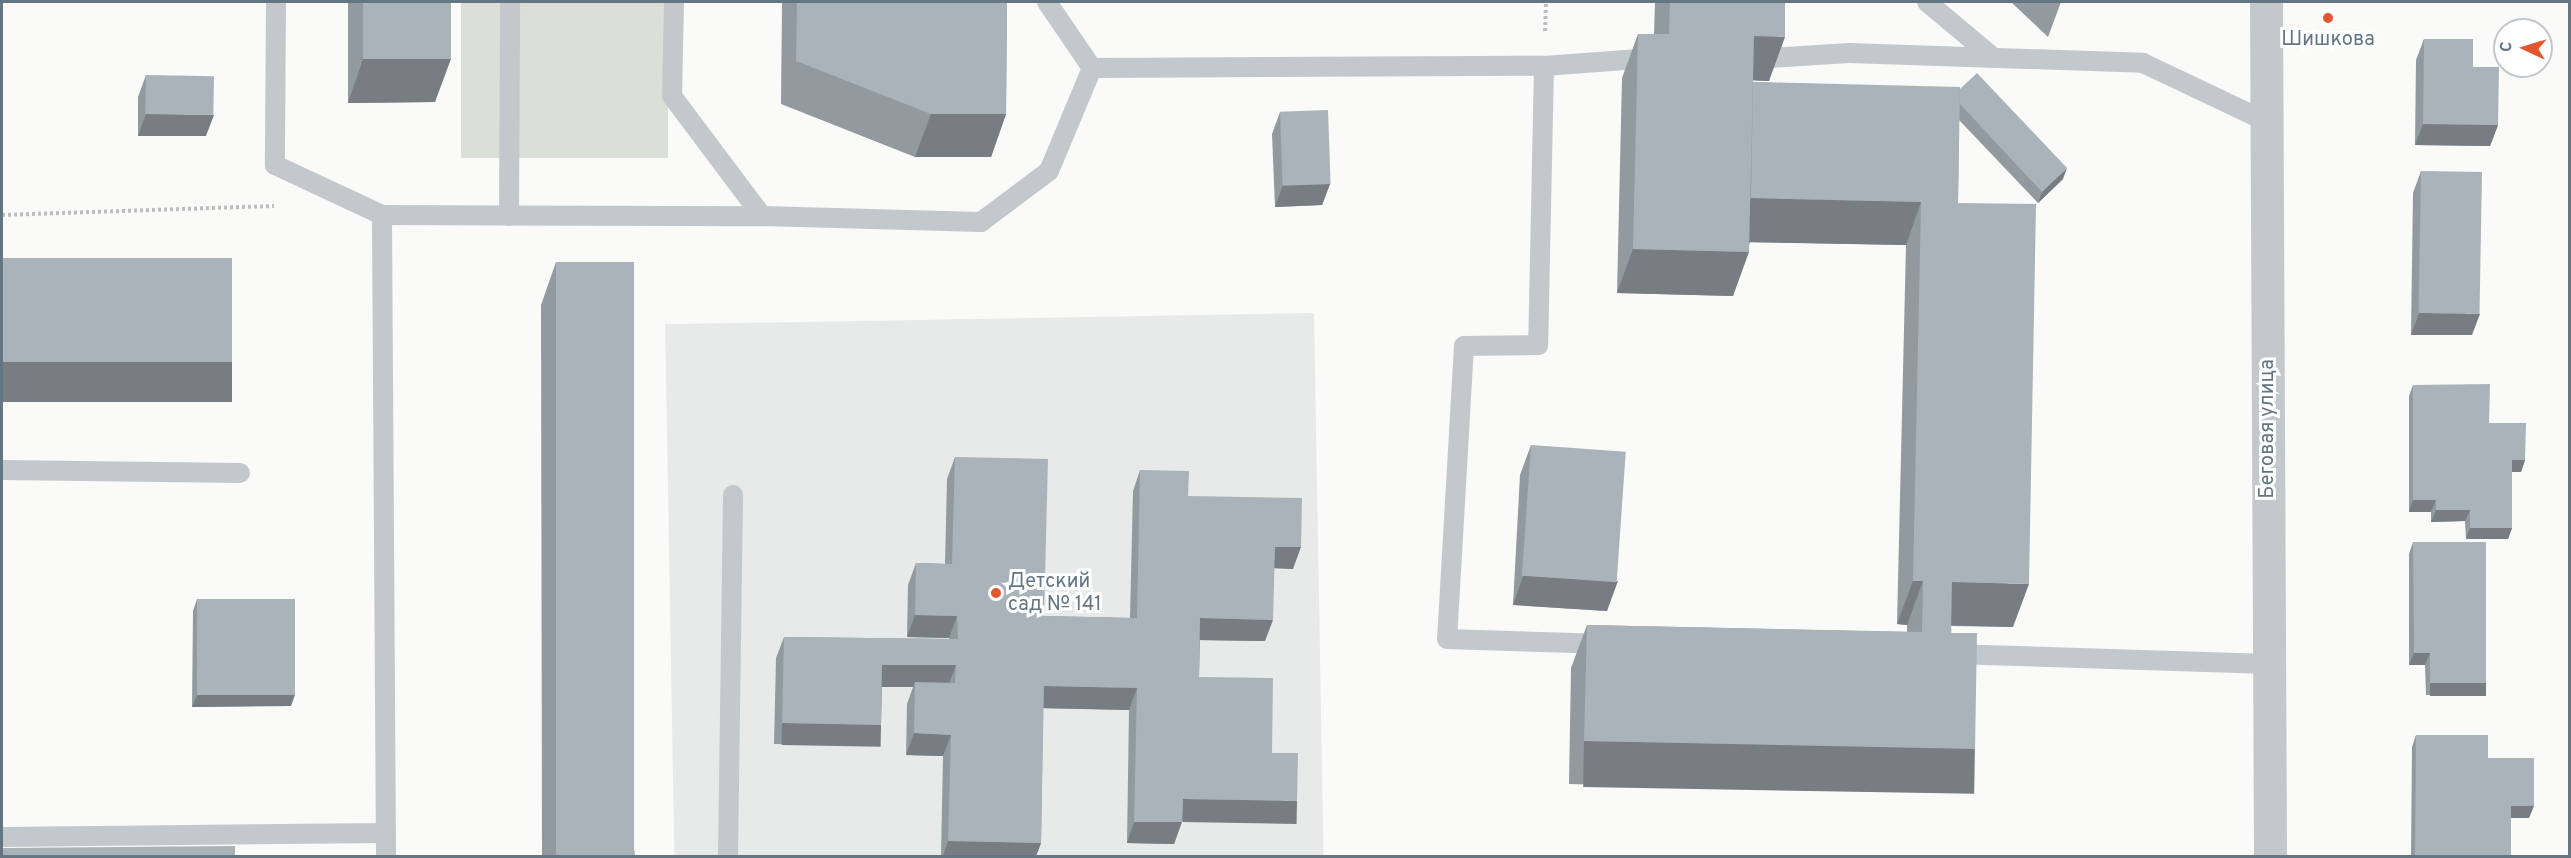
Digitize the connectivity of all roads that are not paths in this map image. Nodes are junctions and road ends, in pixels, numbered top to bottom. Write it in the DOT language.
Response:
graph roads {
  1 [pos="276,2"];
  2 [pos="510,2"];
  3 [pos="674,2"];
  4 [pos="1047,2"];
  5 [pos="1928,2"];
  6 [pos="2266,2"];
  7 [pos="1653,58"];
  8 [pos="1769,58"];
  9 [pos="1994,58"];
  10 [pos="1544,66"];
  11 [pos="1092,68"];
  12 [pos="2267,122"];
  13 [pos="382,215"];
  14 [pos="509,216"];
  15 [pos="762,216"];
  16 [pos="2,470"];
  17 [pos="240,472"];
  18 [pos="733,495"];
  19 [pos="1624,644"];
  20 [pos="1936,654"];
  21 [pos="2269,664"];
  22 [pos="386,832"];
  23 [pos="2,837"];
  24 [pos="386,856"];
  25 [pos="728,856"];
  26 [pos="2270,856"];
  1 -- 13 [label="lane"];
  2 -- 14 [label="lane"];
  3 -- 15 [label="lane"];
  4 -- 11 [label="lane"];
  5 -- 9 [label="lane"];
  6 -- 12 [label="street, Беговая улица"];
  7 -- 10 [label="lane"];
  8 -- 9 [label="lane"];
  9 -- 12 [label="lane"];
  10 -- 11 [label="lane"];
  10 -- 19 [label="lane"];
  11 -- 15 [label="lane"];
  12 -- 21 [label="street, Беговая улица"];
  13 -- 14 [label="lane"];
  13 -- 22 [label="lane"];
  14 -- 15 [label="lane"];
  16 -- 17 [label="lane"];
  18 -- 25 [label="lane"];
  20 -- 21 [label="lane"];
  21 -- 26 [label="street, Беговая улица"];
  22 -- 23 [label="lane"];
  22 -- 24 [label="lane"];
}
